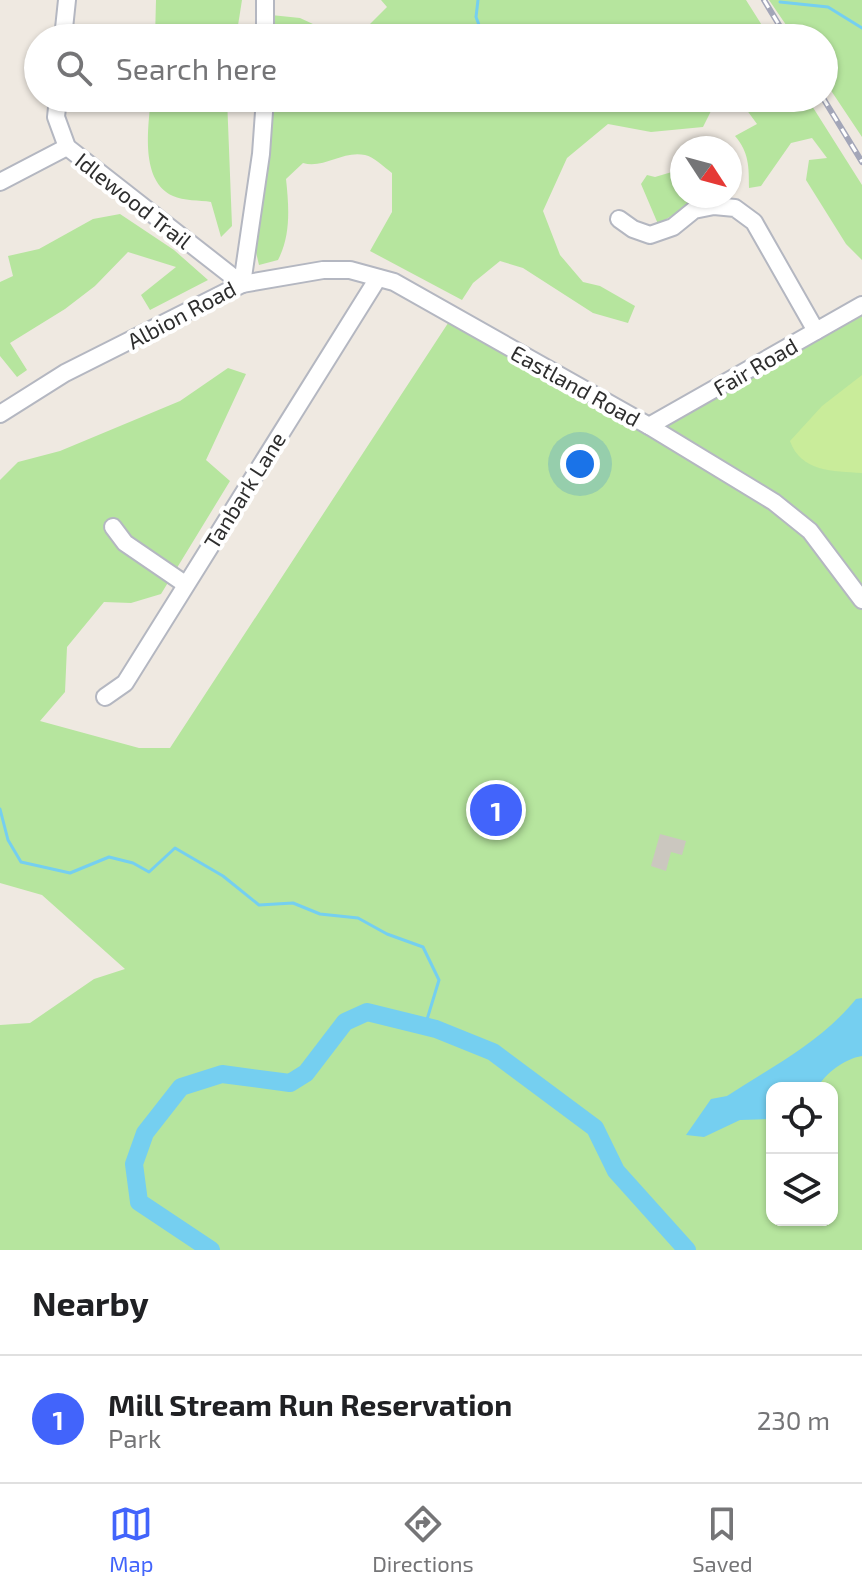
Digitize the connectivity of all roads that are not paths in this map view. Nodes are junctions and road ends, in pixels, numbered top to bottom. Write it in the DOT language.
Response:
graph roads {
  1 [pos="67,0"];
  2 [pos="265,0"];
  3 [pos="64,24"];
  4 [pos="265,24"];
  5 [pos="57,112"];
  6 [pos="264,112"];
  7 [pos="67,147"];
  8 [pos="0,182"];
  9 [pos="619,219"];
  10 [pos="378,278"];
  11 [pos="242,284"];
  12 [pos="862,305"];
  13 [pos="816,331"];
  14 [pos="0,414"];
  15 [pos="649,426"];
  16 [pos="113,527"];
  17 [pos="185,584"];
  18 [pos="862,600"];
  19 [pos="105,697"];
  1 -- 3 [label="street"];
  2 -- 4 [label="street"];
  5 -- 7 [label="street, Idlewood Trail"];
  6 -- 11 [label="street, Albion Road"];
  7 -- 8 [label="street"];
  7 -- 11 [label="street, Idlewood Trail"];
  9 -- 13 [label="street"];
  10 -- 11 [label="street, Eastland Road"];
  10 -- 15 [label="street, Eastland Road"];
  10 -- 17 [label="street, Tanbark Lane"];
  11 -- 14 [label="street, Albion Road"];
  12 -- 13 [label="street, Fair Road"];
  13 -- 15 [label="street, Fair Road"];
  15 -- 18 [label="street, Eastland Road"];
  16 -- 17 [label="street"];
  17 -- 19 [label="street, Tanbark Lane"];
}
